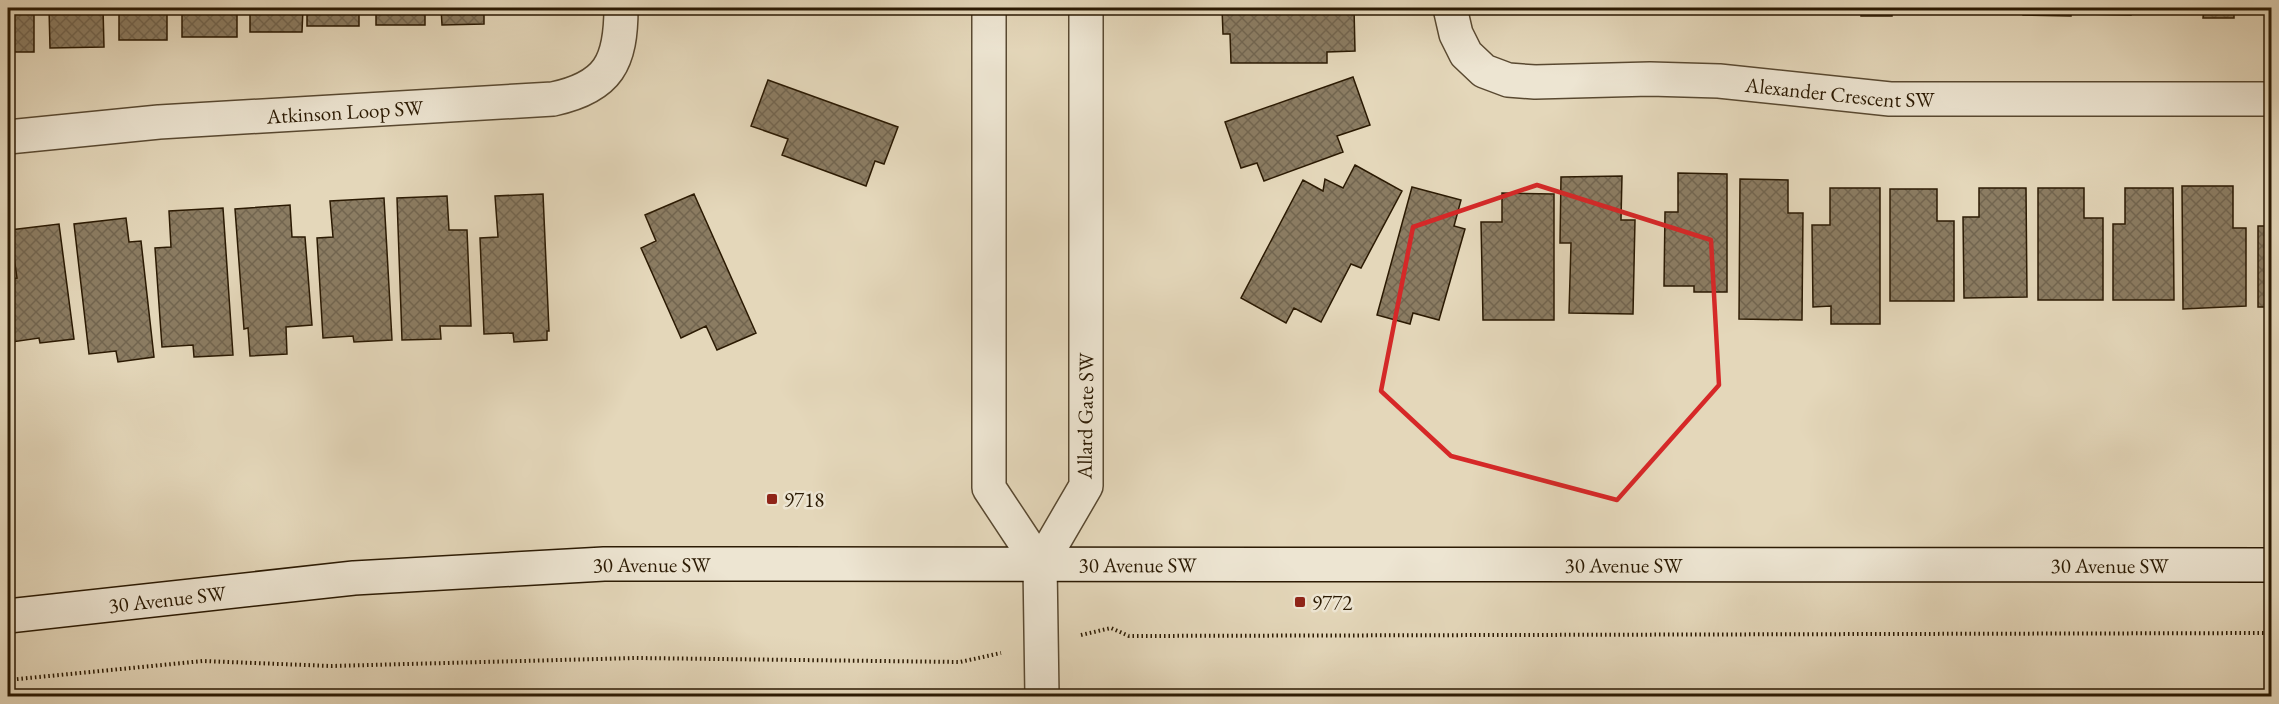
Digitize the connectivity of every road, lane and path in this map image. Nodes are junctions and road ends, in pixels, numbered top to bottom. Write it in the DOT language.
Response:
graph roads {
  1 [pos="621,8"];
  2 [pos="989,8"];
  3 [pos="1086,8"];
  4 [pos="1450,8"];
  5 [pos="2271,99"];
  6 [pos="8,137"];
  7 [pos="1040,565"];
  8 [pos="2271,566"];
  9 [pos="8,616"];
  10 [pos="1111,628"];
  11 [pos="2271,633"];
  12 [pos="960,662"];
  13 [pos="8,680"];
  14 [pos="1042,696"];
  1 -- 6 [label="street, Atkinson Loop SW"];
  2 -- 7 [label="street"];
  3 -- 7 [label="street, Allard Gate SW"];
  4 -- 5 [label="street, Alexander Crescent SW"];
  7 -- 8 [label="street, 30 Avenue SW"];
  7 -- 9 [label="street, 30 Avenue SW"];
  7 -- 14 [label="street"];
  10 -- 11 [label="path"];
  12 -- 13 [label="path"];
}
